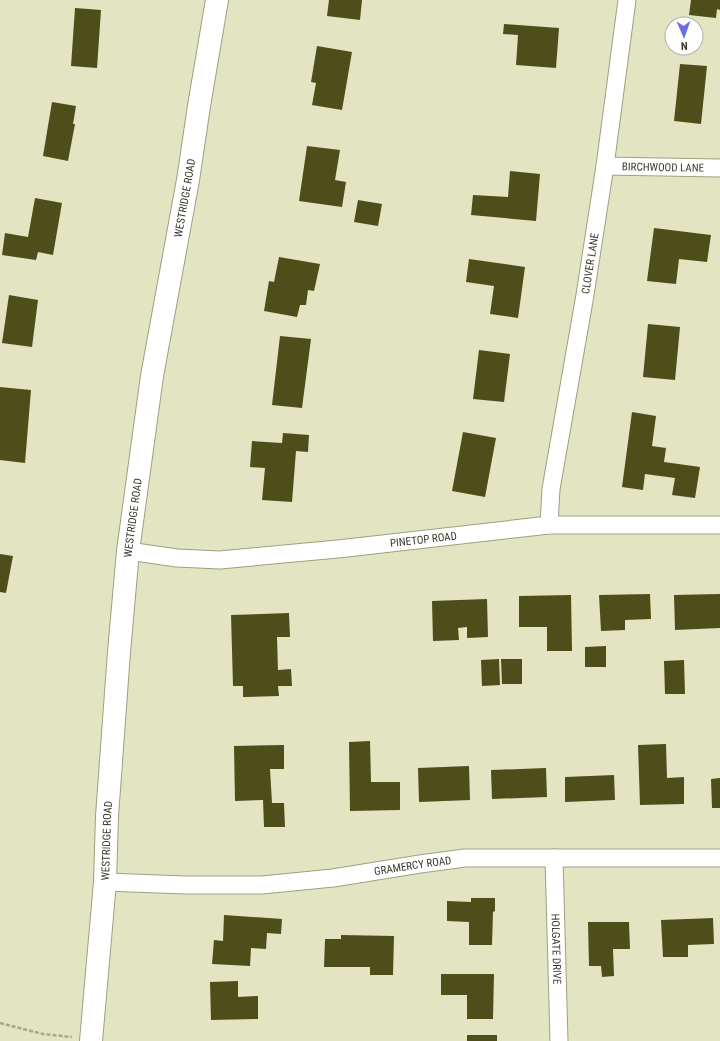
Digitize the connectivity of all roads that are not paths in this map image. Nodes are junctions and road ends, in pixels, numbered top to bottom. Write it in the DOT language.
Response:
graph roads {
  1 [pos="217,0"];
  2 [pos="627,0"];
  3 [pos="605,166"];
  4 [pos="720,168"];
  5 [pos="549,525"];
  6 [pos="720,525"];
  7 [pos="128,551"];
  8 [pos="554,858"];
  9 [pos="720,858"];
  10 [pos="105,882"];
  11 [pos="91,1040"];
  12 [pos="559,1041"];
  1 -- 7 [label="main road, WESTRIDGE ROAD"];
  2 -- 3 [label="street, CLOVER LANE"];
  3 -- 4 [label="street, BIRCHWOOD LANE"];
  3 -- 5 [label="street, CLOVER LANE"];
  5 -- 6 [label="street, PINETOP ROAD"];
  5 -- 7 [label="street, PINETOP ROAD"];
  7 -- 10 [label="main road, WESTRIDGE ROAD"];
  8 -- 9 [label="street, GRAMERCY ROAD"];
  8 -- 10 [label="street, GRAMERCY ROAD"];
  8 -- 12 [label="street, HOLGATE DRIVE"];
  10 -- 11 [label="main road, WESTRIDGE ROAD"];
}
